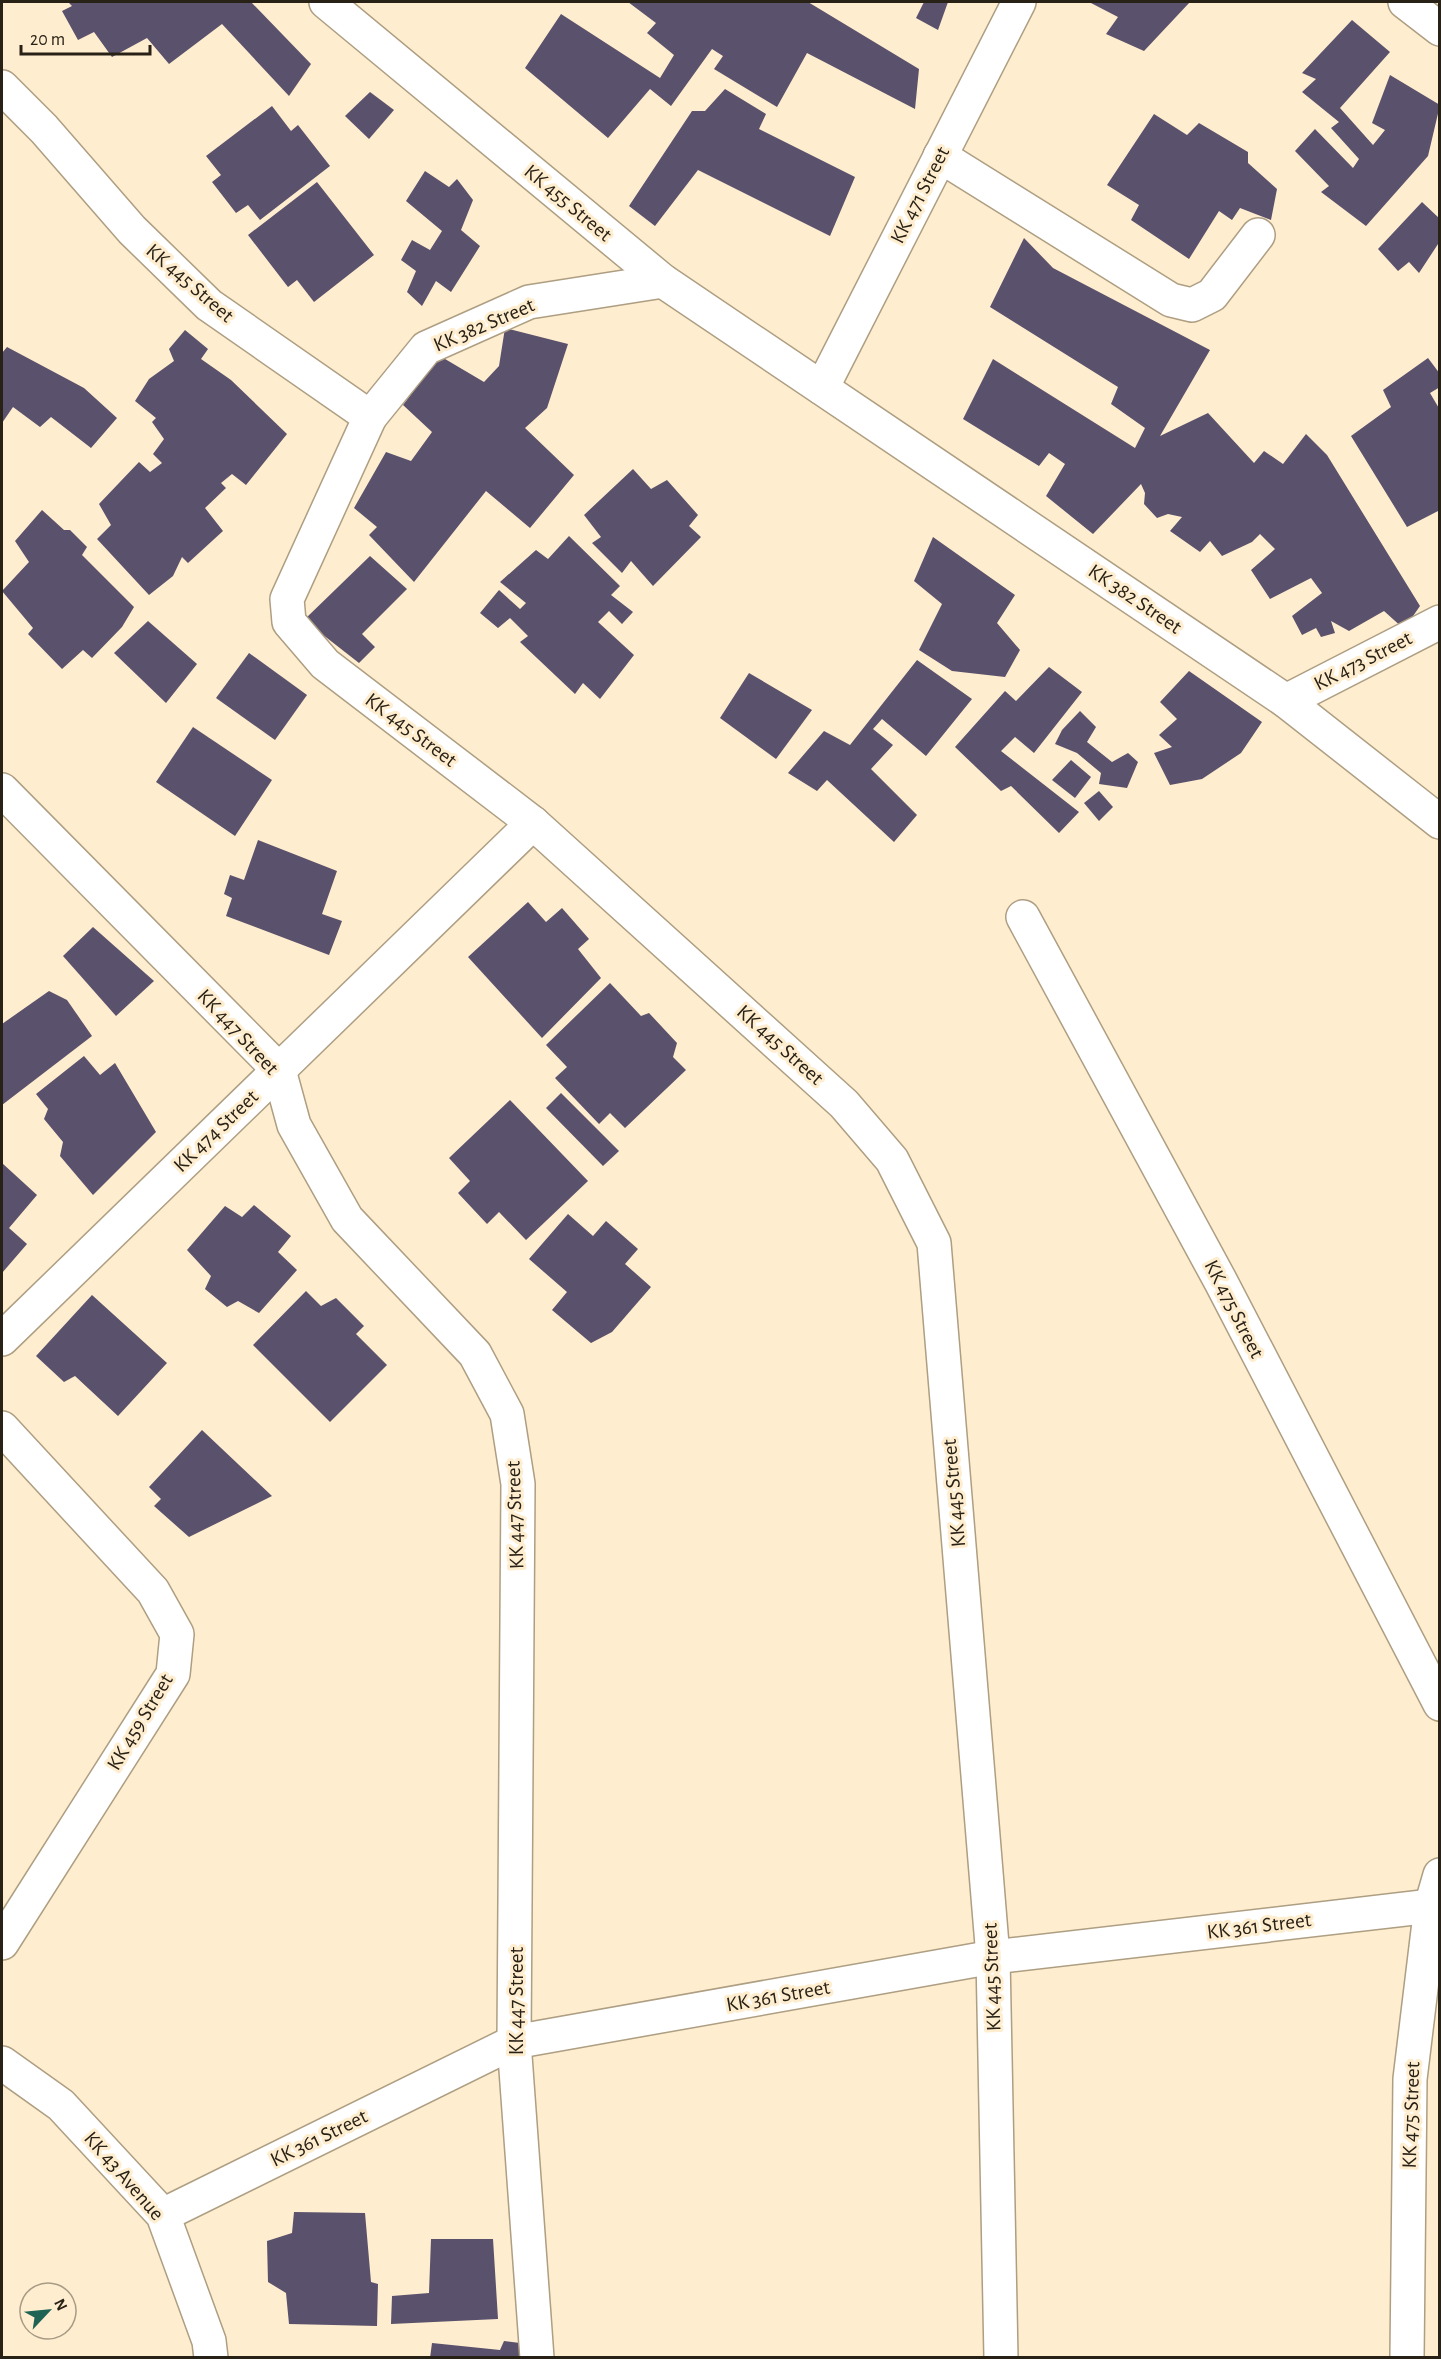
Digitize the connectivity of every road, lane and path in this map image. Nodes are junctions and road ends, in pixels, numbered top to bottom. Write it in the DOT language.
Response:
graph roads {
  1 [pos="326,2"];
  2 [pos="1019,2"];
  3 [pos="1405,2"];
  4 [pos="1440,28"];
  5 [pos="2,87"];
  6 [pos="940,156"];
  7 [pos="1258,235"];
  8 [pos="663,282"];
  9 [pos="822,388"];
  10 [pos="370,417"];
  11 [pos="1440,622"];
  12 [pos="1286,701"];
  13 [pos="2,790"];
  14 [pos="1440,822"];
  15 [pos="533,823"];
  16 [pos="1023,917"];
  17 [pos="279,1070"];
  18 [pos="2,1339"];
  19 [pos="2,1428"];
  20 [pos="1440,1704"];
  21 [pos="1435,1890"];
  22 [pos="2,1943"];
  23 [pos="993,1957"];
  24 [pos="514,2042"];
  25 [pos="2,2063"];
  26 [pos="163,2215"];
  27 [pos="211,2358"];
  28 [pos="537,2358"];
  29 [pos="1001,2358"];
  30 [pos="1407,2358"];
  1 -- 8 [label="street, KK 455 Street"];
  2 -- 6 [label="street, KK 471 Street"];
  3 -- 4 [label="street"];
  5 -- 10 [label="street, KK 445 Street"];
  6 -- 7 [label="street"];
  6 -- 9 [label="street, KK 471 Street"];
  8 -- 9 [label="street, KK 455 Street"];
  8 -- 10 [label="street, KK 382 Street"];
  9 -- 12 [label="street, KK 382 Street"];
  10 -- 15 [label="street, KK 445 Street"];
  11 -- 12 [label="street, KK 473 Street"];
  12 -- 14 [label="street, KK 382 Street"];
  13 -- 17 [label="street, KK 447 Street"];
  15 -- 17 [label="street, KK 474 Street"];
  15 -- 23 [label="street, KK 445 Street"];
  16 -- 20 [label="street, KK 475 Street"];
  17 -- 18 [label="street, KK 474 Street"];
  17 -- 24 [label="street, KK 447 Street"];
  19 -- 22 [label="street, KK 459 Street"];
  21 -- 23 [label="street, KK 361 Street"];
  21 -- 30 [label="street, KK 475 Street"];
  23 -- 24 [label="street, KK 361 Street"];
  23 -- 29 [label="street, KK 445 Street"];
  24 -- 26 [label="street, KK 361 Street"];
  24 -- 28 [label="street, KK 447 Street"];
  25 -- 26 [label="street, KK 43 Avenue"];
  26 -- 27 [label="street, KK 43 Avenue"];
}
